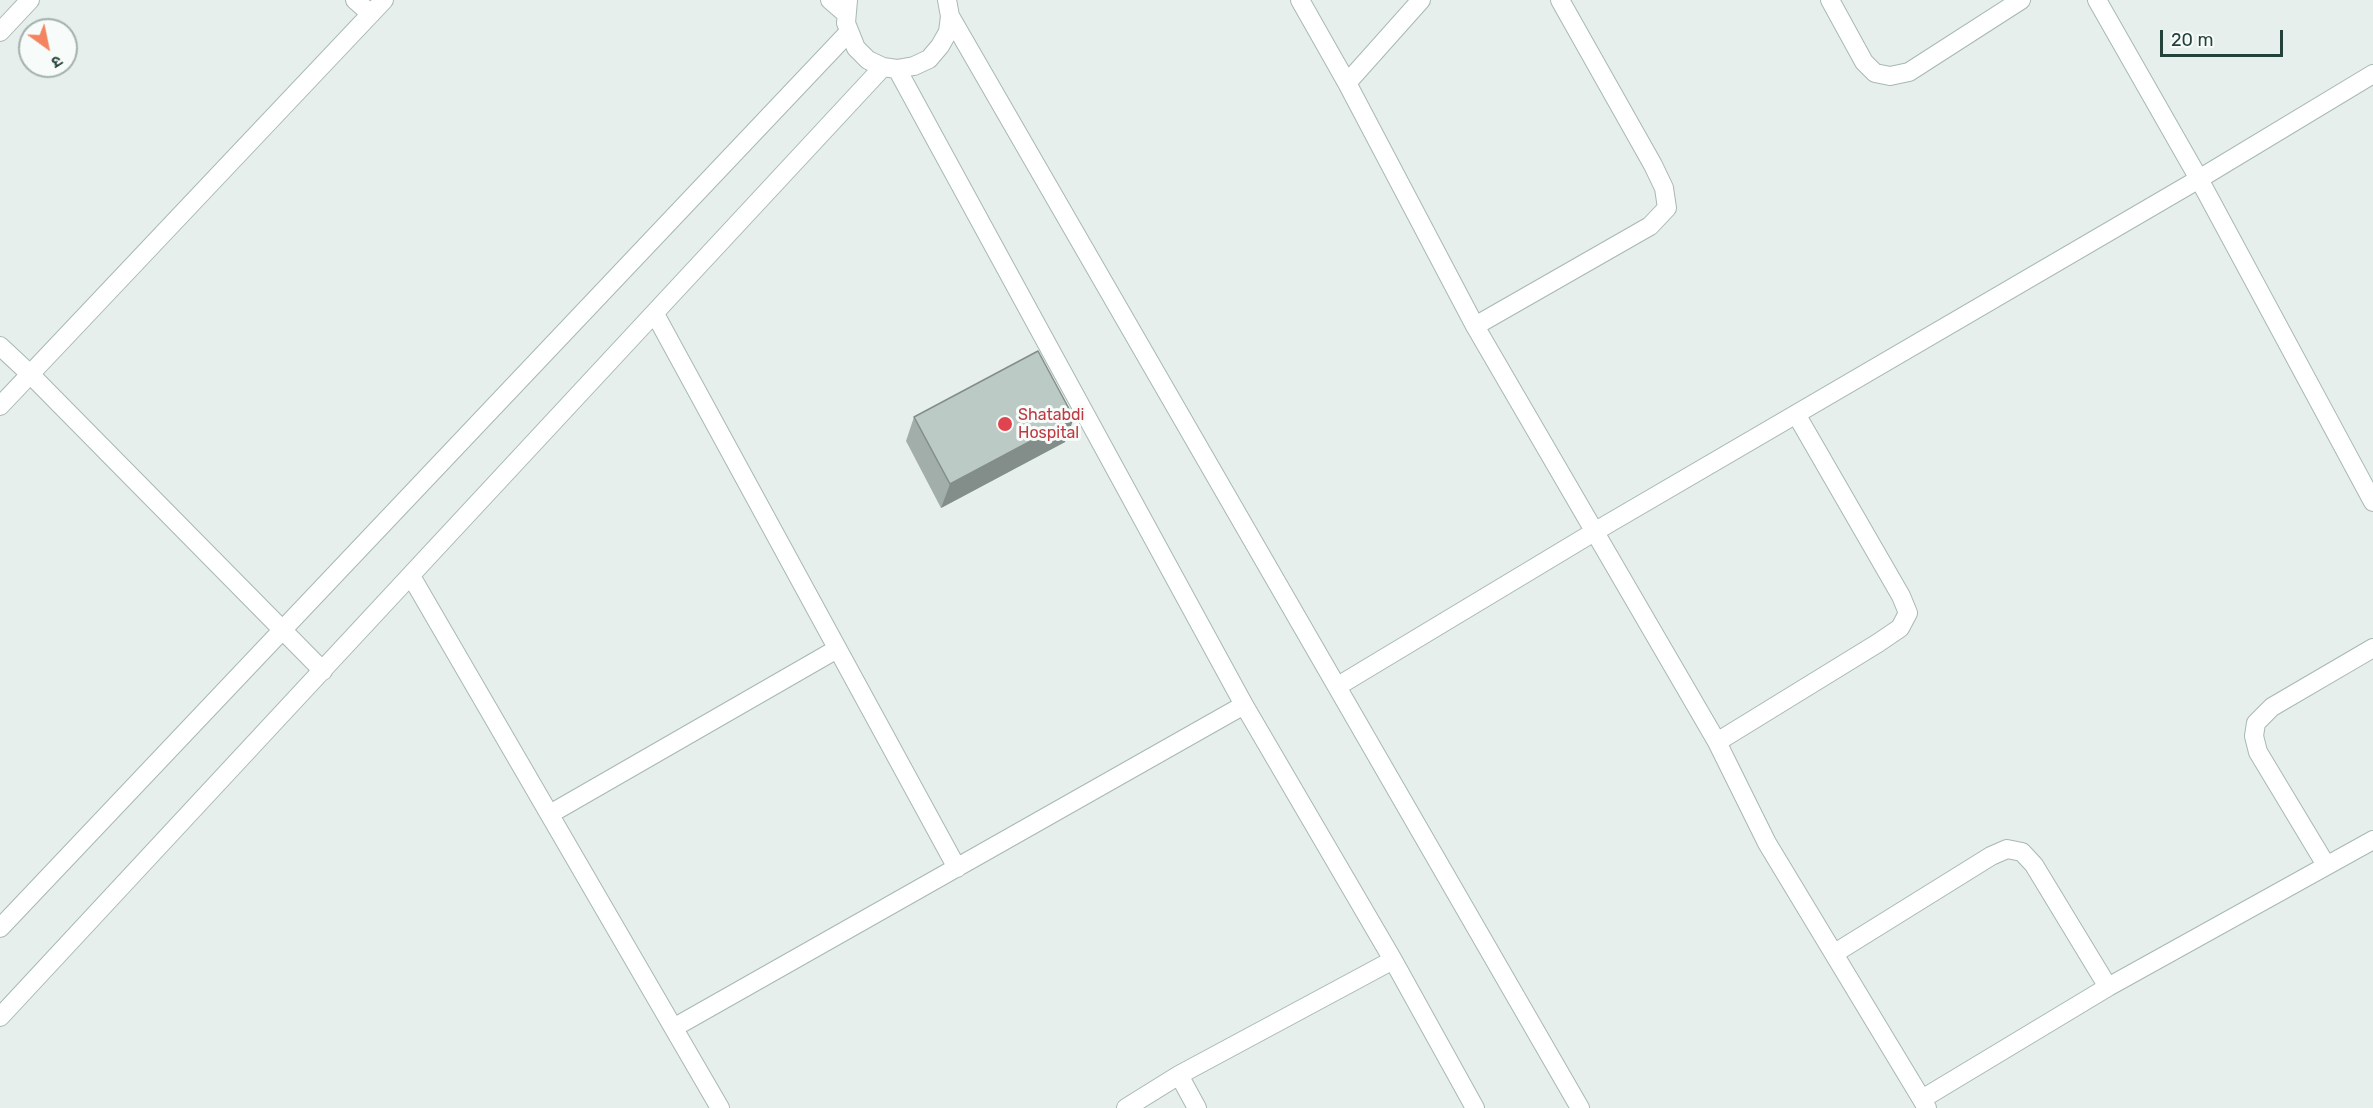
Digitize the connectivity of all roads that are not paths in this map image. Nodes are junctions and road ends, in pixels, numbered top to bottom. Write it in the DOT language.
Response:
graph roads {
  1 [pos="30,0"];
  2 [pos="355,0"];
  3 [pos="384,0"];
  4 [pos="830,0"];
  5 [pos="1300,0"];
  6 [pos="1421,0"];
  7 [pos="1560,0"];
  8 [pos="1830,0"];
  9 [pos="2021,0"];
  10 [pos="2097,0"];
  11 [pos="847,6"];
  12 [pos="949,8"];
  13 [pos="370,14"];
  14 [pos="0,32"];
  15 [pos="848,33"];
  16 [pos="890,68"];
  17 [pos="2373,74"];
  18 [pos="1347,83"];
  19 [pos="2199,179"];
  20 [pos="655,314"];
  21 [pos="1475,326"];
  22 [pos="0,346"];
  23 [pos="30,374"];
  24 [pos="0,406"];
  25 [pos="1796,414"];
  26 [pos="2373,501"];
  27 [pos="1594,532"];
  28 [pos="411,576"];
  29 [pos="282,630"];
  30 [pos="2373,648"];
  31 [pos="837,649"];
  32 [pos="323,671"];
  33 [pos="1338,686"];
  34 [pos="1244,705"];
  35 [pos="1717,742"];
  36 [pos="550,814"];
  37 [pos="2373,840"];
  38 [pos="2326,865"];
  39 [pos="957,868"];
  40 [pos="0,928"];
  41 [pos="1835,953"];
  42 [pos="1393,960"];
  43 [pos="2108,987"];
  44 [pos="0,1017"];
  45 [pos="675,1027"];
  46 [pos="1179,1075"];
  47 [pos="1925,1104"];
  48 [pos="720,1108"];
  49 [pos="1125,1108"];
  50 [pos="1197,1108"];
  51 [pos="1476,1108"];
  52 [pos="1580,1108"];
  1 -- 14 [label="street"];
  2 -- 13 [label="street"];
  3 -- 13 [label="street"];
  4 -- 11 [label="street"];
  5 -- 18 [label="street"];
  6 -- 18 [label="street"];
  7 -- 21 [label="street"];
  8 -- 9 [label="street"];
  10 -- 19 [label="street"];
  11 -- 15 [label="street"];
  12 -- 16 [label="street"];
  12 -- 33 [label="street"];
  13 -- 23 [label="street"];
  15 -- 16 [label="street"];
  15 -- 29 [label="street"];
  16 -- 20 [label="street"];
  16 -- 34 [label="street"];
  17 -- 19 [label="street"];
  18 -- 21 [label="street"];
  19 -- 25 [label="street"];
  19 -- 26 [label="street"];
  20 -- 28 [label="street"];
  20 -- 31 [label="street"];
  21 -- 27 [label="street"];
  22 -- 23 [label="street"];
  23 -- 24 [label="street"];
  23 -- 29 [label="street"];
  25 -- 27 [label="street"];
  25 -- 35 [label="street"];
  27 -- 33 [label="street"];
  27 -- 35 [label="street"];
  28 -- 32 [label="street"];
  28 -- 36 [label="street"];
  29 -- 32 [label="street"];
  29 -- 40 [label="street"];
  30 -- 38 [label="street"];
  31 -- 36 [label="street"];
  31 -- 39 [label="street"];
  32 -- 44 [label="street"];
  33 -- 52 [label="street"];
  34 -- 39 [label="street"];
  34 -- 42 [label="street"];
  35 -- 41 [label="street"];
  36 -- 45 [label="street"];
  37 -- 38 [label="street"];
  38 -- 43 [label="street"];
  39 -- 45 [label="street"];
  41 -- 43 [label="street"];
  41 -- 47 [label="street"];
  42 -- 46 [label="street"];
  42 -- 51 [label="street"];
  43 -- 47 [label="street"];
  45 -- 48 [label="street"];
  46 -- 49 [label="street"];
  46 -- 50 [label="street"];
}
